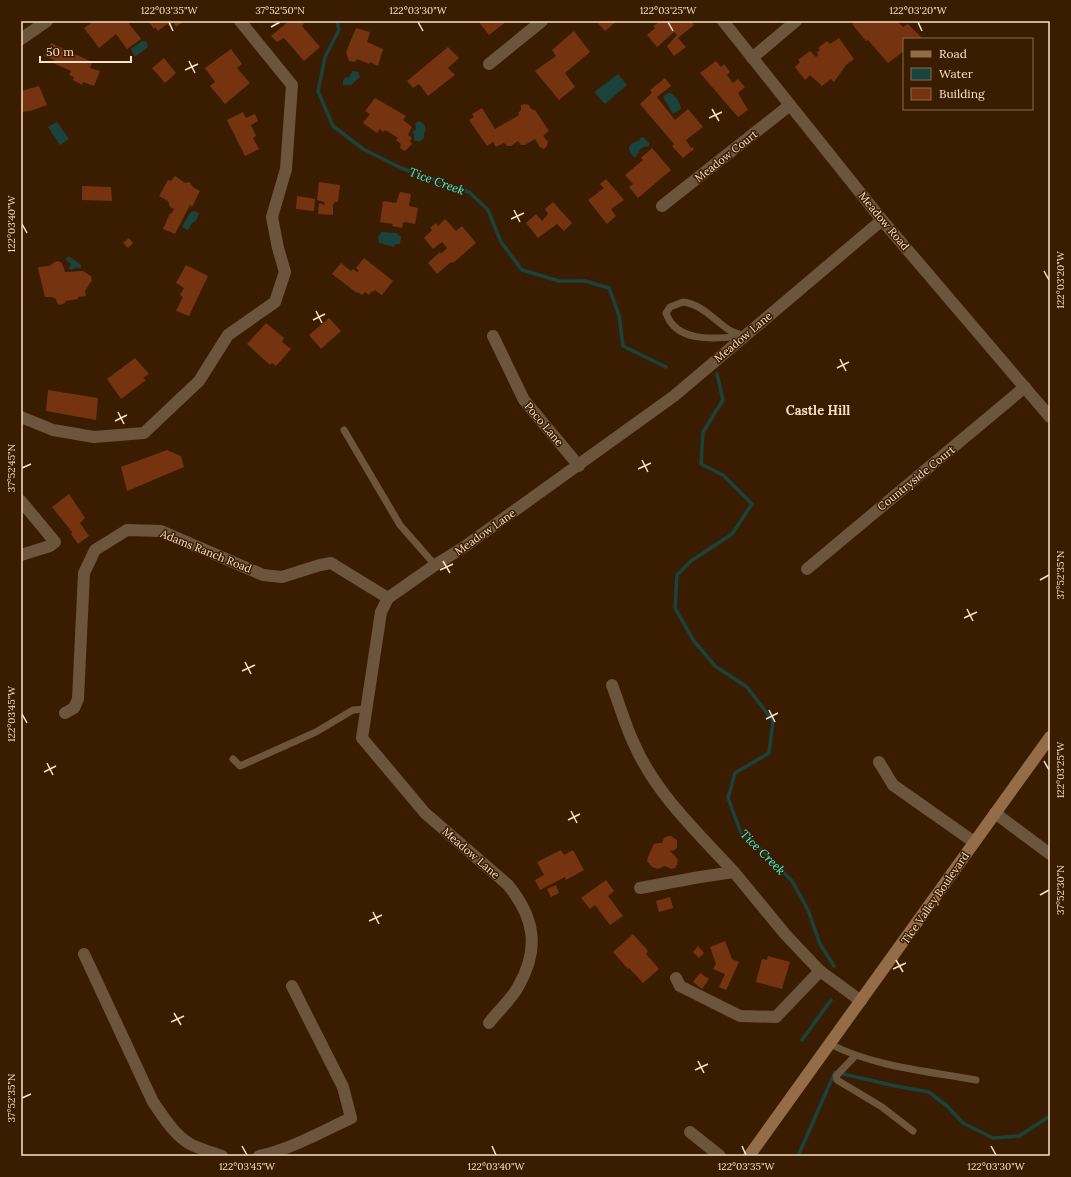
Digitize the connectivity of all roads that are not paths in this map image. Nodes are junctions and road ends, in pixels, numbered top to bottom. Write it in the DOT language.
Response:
graph roads {
  1 [pos="240,21"];
  2 [pos="542,21"];
  3 [pos="723,21"];
  4 [pos="796,21"];
  5 [pos="41,23"];
  6 [pos="21,39"];
  7 [pos="752,58"];
  8 [pos="488,64"];
  9 [pos="790,105"];
  10 [pos="662,206"];
  11 [pos="882,220"];
  12 [pos="493,336"];
  13 [pos="745,336"];
  14 [pos="1025,387"];
  15 [pos="21,417"];
  16 [pos="1050,418"];
  17 [pos="344,430"];
  18 [pos="578,466"];
  19 [pos="21,501"];
  20 [pos="21,555"];
  21 [pos="435,565"];
  22 [pos="807,569"];
  23 [pos="388,598"];
  24 [pos="612,685"];
  25 [pos="366,709"];
  26 [pos="65,712"];
  27 [pos="1050,737"];
  28 [pos="233,760"];
  29 [pos="880,762"];
  30 [pos="995,813"];
  31 [pos="974,842"];
  32 [pos="1050,854"];
  33 [pos="734,872"];
  34 [pos="640,888"];
  35 [pos="84,954"];
  36 [pos="820,972"];
  37 [pos="676,978"];
  38 [pos="292,986"];
  39 [pos="861,1001"];
  40 [pos="489,1023"];
  41 [pos="830,1044"];
  42 [pos="855,1056"];
  43 [pos="976,1080"];
  44 [pos="914,1131"];
  45 [pos="690,1132"];
  46 [pos="222,1156"];
  47 [pos="259,1156"];
  48 [pos="720,1156"];
  49 [pos="749,1156"];
  1 -- 15 [label="street"];
  2 -- 8 [label="street"];
  3 -- 7 [label="street, Meadow Road"];
  4 -- 7 [label="street"];
  5 -- 6 [label="street"];
  7 -- 9 [label="street, Meadow Road"];
  9 -- 10 [label="street, Meadow Court"];
  9 -- 11 [label="street, Meadow Road"];
  11 -- 13 [label="street, Meadow Lane"];
  11 -- 14 [label="street, Meadow Road"];
  12 -- 18 [label="street, Poco Lane"];
  13 -- 13 [label="lane"];
  13 -- 18 [label="street, Meadow Lane"];
  14 -- 16 [label="street, Meadow Road"];
  14 -- 22 [label="street, Countryside Court"];
  17 -- 21 [label="lane"];
  18 -- 21 [label="street, Meadow Lane"];
  19 -- 20 [label="street"];
  21 -- 23 [label="street, Meadow Lane"];
  23 -- 25 [label="street, Meadow Lane"];
  23 -- 26 [label="street, Adams Ranch Road"];
  24 -- 33 [label="street"];
  25 -- 28 [label="lane"];
  25 -- 40 [label="street, Meadow Lane"];
  27 -- 30 [label="street, Tice Valley Boulevard"];
  29 -- 31 [label="street"];
  30 -- 31 [label="street, Tice Valley Boulevard"];
  30 -- 32 [label="street"];
  31 -- 39 [label="street, Tice Valley Boulevard"];
  33 -- 34 [label="street"];
  33 -- 36 [label="street"];
  35 -- 46 [label="street"];
  36 -- 37 [label="street"];
  36 -- 39 [label="street"];
  38 -- 47 [label="street"];
  39 -- 41 [label="street, Tice Valley Boulevard"];
  41 -- 42 [label="lane"];
  41 -- 49 [label="street, Tice Valley Boulevard"];
  42 -- 43 [label="lane"];
  42 -- 44 [label="lane"];
  45 -- 48 [label="street"];
}
